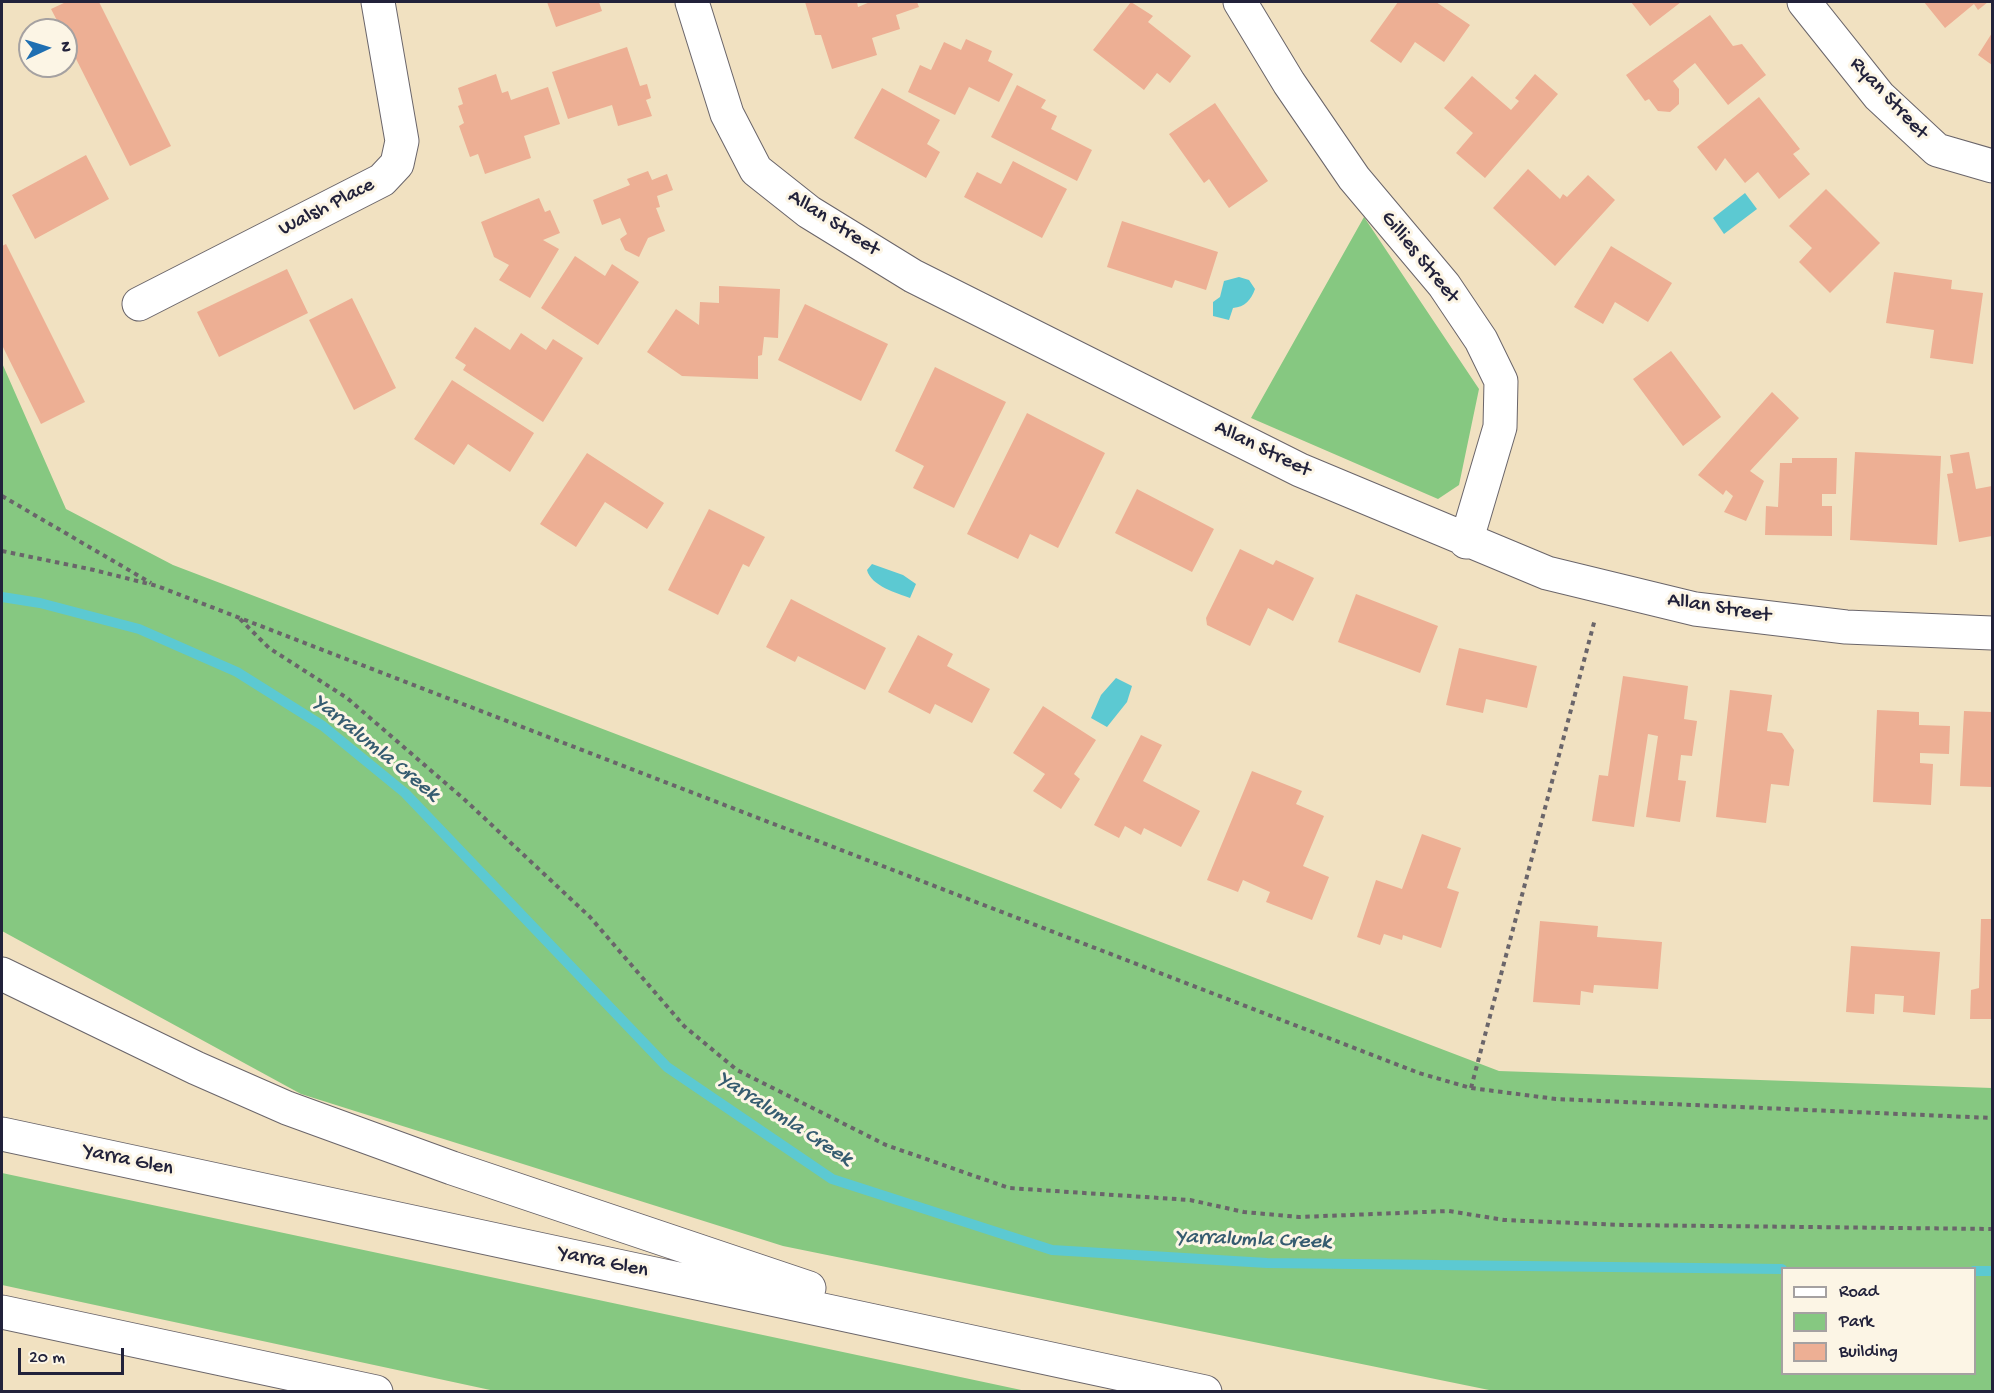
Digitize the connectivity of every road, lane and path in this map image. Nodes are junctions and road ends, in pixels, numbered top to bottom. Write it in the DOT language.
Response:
graph roads {
  1 [pos="378,2"];
  2 [pos="692,2"];
  3 [pos="1240,2"];
  4 [pos="1804,2"];
  5 [pos="1992,166"];
  6 [pos="139,304"];
  7 [pos="2,495"];
  8 [pos="1466,542"];
  9 [pos="2,551"];
  10 [pos="157,586"];
  11 [pos="1598,608"];
  12 [pos="237,617"];
  13 [pos="1992,633"];
  14 [pos="2,974"];
  15 [pos="1471,1088"];
  16 [pos="1992,1118"];
  17 [pos="2,1134"];
  18 [pos="1992,1229"];
  19 [pos="2,1311"];
  20 [pos="953,1337"];
  21 [pos="376,1392"];
  22 [pos="1205,1392"];
  1 -- 6 [label="main road, Walsh Place"];
  2 -- 8 [label="main road, Allan Street"];
  3 -- 8 [label="main road, Gillies Street"];
  4 -- 5 [label="main road, Ryan Street"];
  7 -- 10 [label="path"];
  8 -- 13 [label="main road, Allan Street"];
  9 -- 10 [label="path"];
  10 -- 12 [label="path"];
  11 -- 15 [label="path"];
  12 -- 15 [label="path"];
  12 -- 18 [label="path"];
  14 -- 20 [label="main road"];
  15 -- 16 [label="path"];
  17 -- 20 [label="main road, Yarra Glen"];
  19 -- 21 [label="main road"];
  20 -- 22 [label="main road, Yarra Glen"];
}
